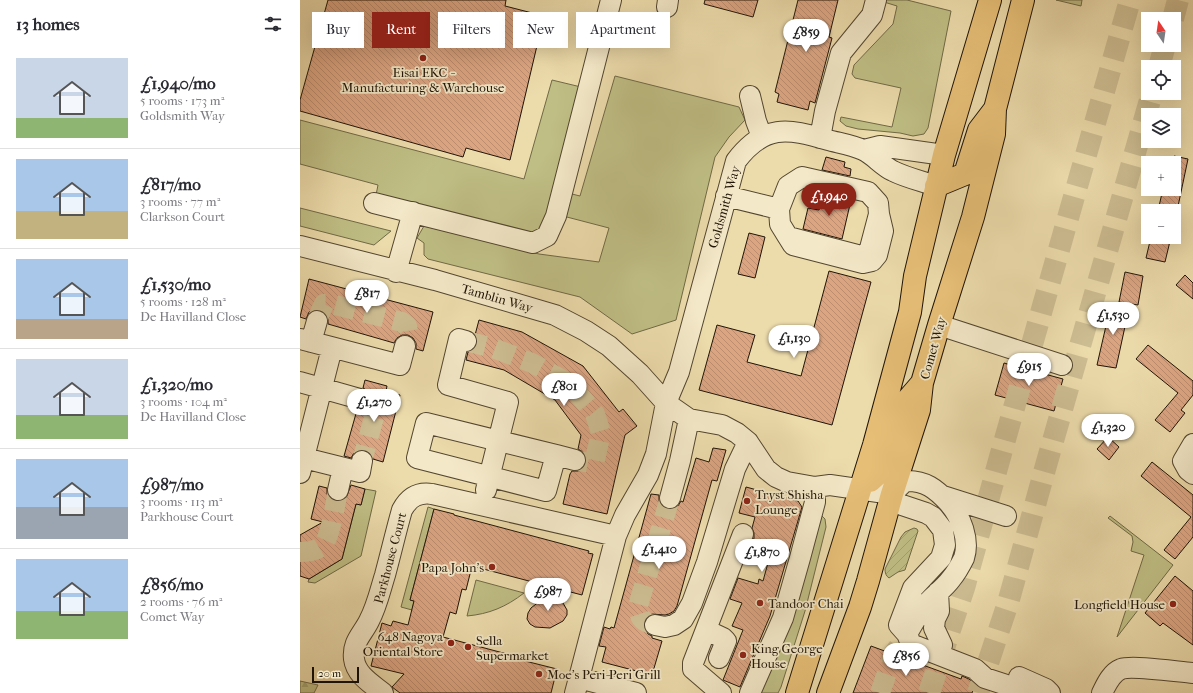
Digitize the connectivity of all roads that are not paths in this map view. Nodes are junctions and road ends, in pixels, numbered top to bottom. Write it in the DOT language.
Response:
graph roads {
  1 [pos="610,0"];
  2 [pos="876,0"];
  3 [pos="990,0"];
  4 [pos="1022,0"];
  5 [pos="750,96"];
  6 [pos="995,109"];
  7 [pos="762,137"];
  8 [pos="820,138"];
  9 [pos="864,150"];
  10 [pos="944,155"];
  11 [pos="964,174"];
  12 [pos="936,186"];
  13 [pos="726,196"];
  14 [pos="374,203"];
  15 [pos="976,206"];
  16 [pos="779,209"];
  17 [pos="413,212"];
  18 [pos="300,246"];
  19 [pos="396,272"];
  20 [pos="318,321"];
  21 [pos="939,326"];
  22 [pos="306,341"];
  23 [pos="466,341"];
  24 [pos="332,348"];
  25 [pos="403,355"];
  26 [pos="1062,364"];
  27 [pos="300,382"];
  28 [pos="922,383"];
  29 [pos="321,388"];
  30 [pos="360,399"];
  31 [pos="666,404"];
  32 [pos="689,419"];
  33 [pos="498,440"];
  34 [pos="748,442"];
  35 [pos="1193,444"];
  36 [pos="556,455"];
  37 [pos="575,460"];
  38 [pos="765,467"];
  39 [pos="301,469"];
  40 [pos="1193,474"];
  41 [pos="489,477"];
  42 [pos="733,477"];
  43 [pos="815,487"];
  44 [pos="338,490"];
  45 [pos="860,490"];
  46 [pos="892,494"];
  47 [pos="942,496"];
  48 [pos="670,498"];
  49 [pos="482,505"];
  50 [pos="1006,516"];
  51 [pos="743,534"];
  52 [pos="616,536"];
  53 [pos="938,592"];
  54 [pos="655,625"];
  55 [pos="706,630"];
  56 [pos="907,634"];
  57 [pos="942,645"];
  58 [pos="719,658"];
  59 [pos="1193,673"];
  60 [pos="577,685"];
  61 [pos="1105,686"];
  62 [pos="383,693"];
  63 [pos="636,693"];
  64 [pos="721,693"];
  65 [pos="750,693"];
  66 [pos="798,693"];
  67 [pos="828,693"];
  68 [pos="1031,693"];
  69 [pos="1050,693"];
  1 -- 17 [label="street"];
  2 -- 8 [label="street"];
  3 -- 10 [label="main road"];
  4 -- 6 [label="main road, Comet Way"];
  5 -- 7 [label="street"];
  6 -- 11 [label="main road"];
  6 -- 15 [label="main road, Comet Way"];
  7 -- 8 [label="street, Goldsmith Way"];
  7 -- 13 [label="street, Goldsmith Way"];
  8 -- 9 [label="street, Goldsmith Way"];
  9 -- 10 [label="street, Goldsmith Way"];
  9 -- 12 [label="street, Goldsmith Way"];
  10 -- 11 [label="main road"];
  10 -- 12 [label="main road"];
  11 -- 12 [label="main road"];
  11 -- 15 [label="main road"];
  12 -- 45 [label="main road"];
  13 -- 16 [label="street"];
  13 -- 31 [label="street, Goldsmith Way"];
  14 -- 17 [label="street"];
  15 -- 21 [label="main road, Comet Way"];
  16 -- 16 [label="street"];
  17 -- 19 [label="street"];
  18 -- 19 [label="street, Tamblin Way"];
  19 -- 31 [label="street, Tamblin Way"];
  20 -- 22 [label="street"];
  21 -- 26 [label="street"];
  21 -- 28 [label="main road, Comet Way"];
  22 -- 24 [label="street"];
  23 -- 33 [label="street"];
  24 -- 25 [label="street"];
  24 -- 29 [label="street"];
  27 -- 29 [label="street"];
  28 -- 45 [label="main road"];
  28 -- 46 [label="main road, Comet Way"];
  29 -- 30 [label="street"];
  29 -- 39 [label="street"];
  31 -- 32 [label="street, Tamblin Way"];
  31 -- 52 [label="street, Goldsmith Way"];
  32 -- 34 [label="street"];
  32 -- 48 [label="street"];
  33 -- 36 [label="street"];
  33 -- 41 [label="street"];
  33 -- 41 [label="street"];
  34 -- 38 [label="street"];
  34 -- 42 [label="street"];
  35 -- 40 [label="street"];
  36 -- 37 [label="street"];
  36 -- 41 [label="street"];
  38 -- 42 [label="street"];
  38 -- 43 [label="street"];
  39 -- 44 [label="street"];
  41 -- 49 [label="street"];
  42 -- 54 [label="street"];
  43 -- 45 [label="street"];
  43 -- 65 [label="street"];
  45 -- 46 [label="street"];
  45 -- 66 [label="main road"];
  46 -- 47 [label="street"];
  46 -- 56 [label="street"];
  46 -- 67 [label="main road, Comet Way"];
  47 -- 50 [label="street"];
  47 -- 53 [label="street"];
  49 -- 52 [label="street, Parkhouse Court"];
  49 -- 62 [label="street, Parkhouse Court"];
  51 -- 55 [label="street"];
  52 -- 60 [label="street, Goldsmith Way"];
  53 -- 56 [label="street"];
  53 -- 57 [label="street"];
  55 -- 58 [label="street"];
  55 -- 64 [label="street"];
  56 -- 57 [label="street"];
  56 -- 68 [label="street"];
  57 -- 69 [label="street"];
  59 -- 61 [label="street"];
  60 -- 63 [label="street"];
}
